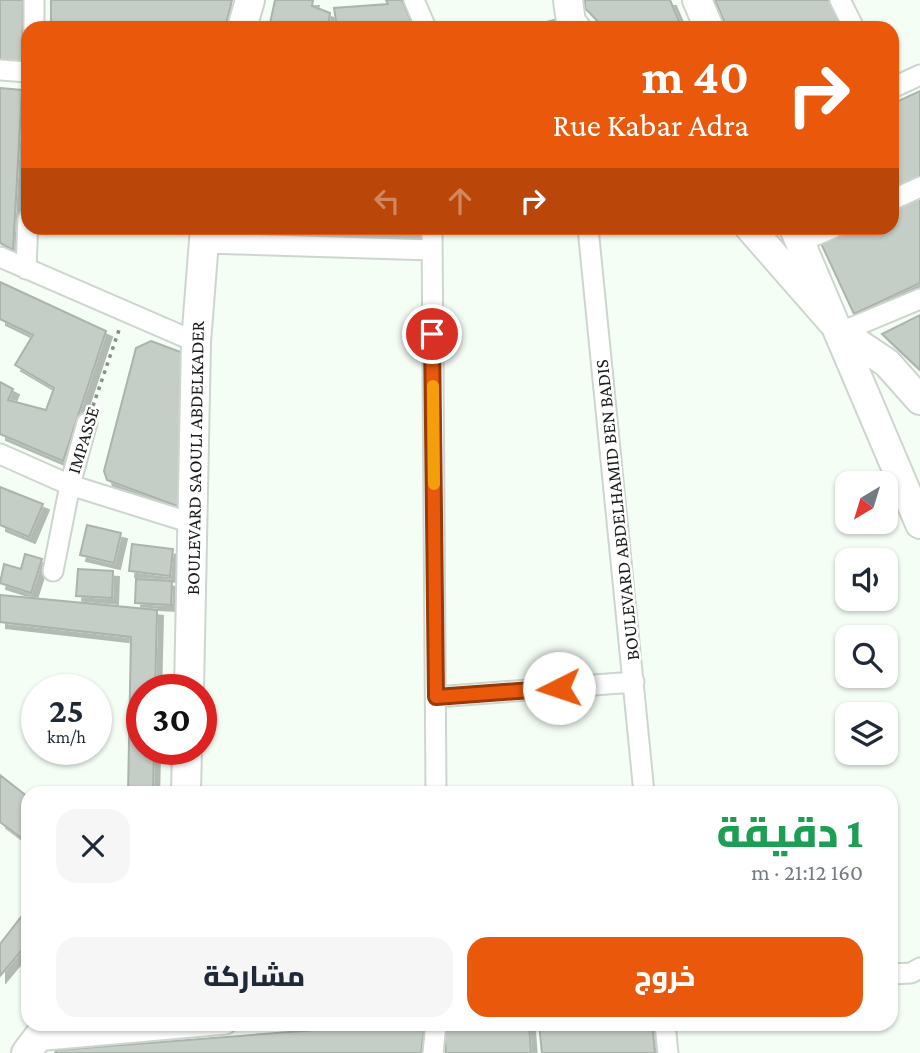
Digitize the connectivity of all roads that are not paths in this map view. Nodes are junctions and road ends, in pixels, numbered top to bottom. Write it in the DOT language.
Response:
graph roads {
  1 [pos="34,0"];
  2 [pos="250,0"];
  3 [pos="414,0"];
  4 [pos="697,0"];
  5 [pos="840,0"];
  6 [pos="34,21"];
  7 [pos="244,21"];
  8 [pos="423,21"];
  9 [pos="706,21"];
  10 [pos="851,21"];
  11 [pos="0,70"];
  12 [pos="21,72"];
  13 [pos="920,75"];
  14 [pos="899,85"];
  15 [pos="920,187"];
  16 [pos="899,197"];
  17 [pos="27,235"];
  18 [pos="205,235"];
  19 [pos="432,235"];
  20 [pos="589,235"];
  21 [pos="756,235"];
  22 [pos="797,235"];
  23 [pos="432,250"];
  24 [pos="0,257"];
  25 [pos="26,269"];
  26 [pos="920,299"];
  27 [pos="841,332"];
  28 [pos="196,342"];
  29 [pos="920,400"];
  30 [pos="87,424"];
  31 [pos="0,454"];
  32 [pos="70,485"];
  33 [pos="195,524"];
  34 [pos="920,524"];
  35 [pos="53,570"];
  36 [pos="190,674"];
  37 [pos="634,682"];
  38 [pos="436,697"];
  39 [pos="187,765"];
  40 [pos="186,786"];
  41 [pos="436,786"];
  42 [pos="643,786"];
  43 [pos="920,968"];
  44 [pos="898,974"];
  45 [pos="137,1031"];
  46 [pos="435,1031"];
  47 [pos="666,1031"];
  48 [pos="36,1039"];
  49 [pos="433,1053"];
  50 [pos="668,1053"];
  1 -- 6 [label="street"];
  2 -- 7 [label="main road"];
  3 -- 8 [label="street"];
  4 -- 9 [label="main road"];
  5 -- 10 [label="street"];
  11 -- 12 [label="street"];
  13 -- 14 [label="street"];
  15 -- 16 [label="street"];
  17 -- 25 [label="street"];
  18 -- 23 [label="street"];
  18 -- 28 [label="main road, BOULEVARD SAOULI ABDELKADER"];
  19 -- 23 [label="street"];
  20 -- 37 [label="street, BOULEVARD ABDELHAMID BEN BADIS"];
  21 -- 27 [label="main road"];
  22 -- 27 [label="main road"];
  23 -- 38 [label="street"];
  24 -- 25 [label="street"];
  25 -- 28 [label="street"];
  26 -- 27 [label="street"];
  27 -- 29 [label="main road"];
  27 -- 34 [label="main road"];
  28 -- 33 [label="main road, BOULEVARD SAOULI ABDELKADER"];
  30 -- 32 [label="street, IMPASSE"];
  31 -- 32 [label="street"];
  32 -- 33 [label="street"];
  32 -- 35 [label="street, IMPASSE"];
  33 -- 36 [label="main road, BOULEVARD SAOULI ABDELKADER"];
  37 -- 38 [label="street"];
  37 -- 42 [label="street, BOULEVARD ABDELHAMID BEN BADIS"];
  38 -- 41 [label="street"];
  39 -- 40 [label="main road"];
  43 -- 44 [label="street"];
  45 -- 48 [label="street"];
  46 -- 49 [label="street"];
  47 -- 50 [label="street"];
}
